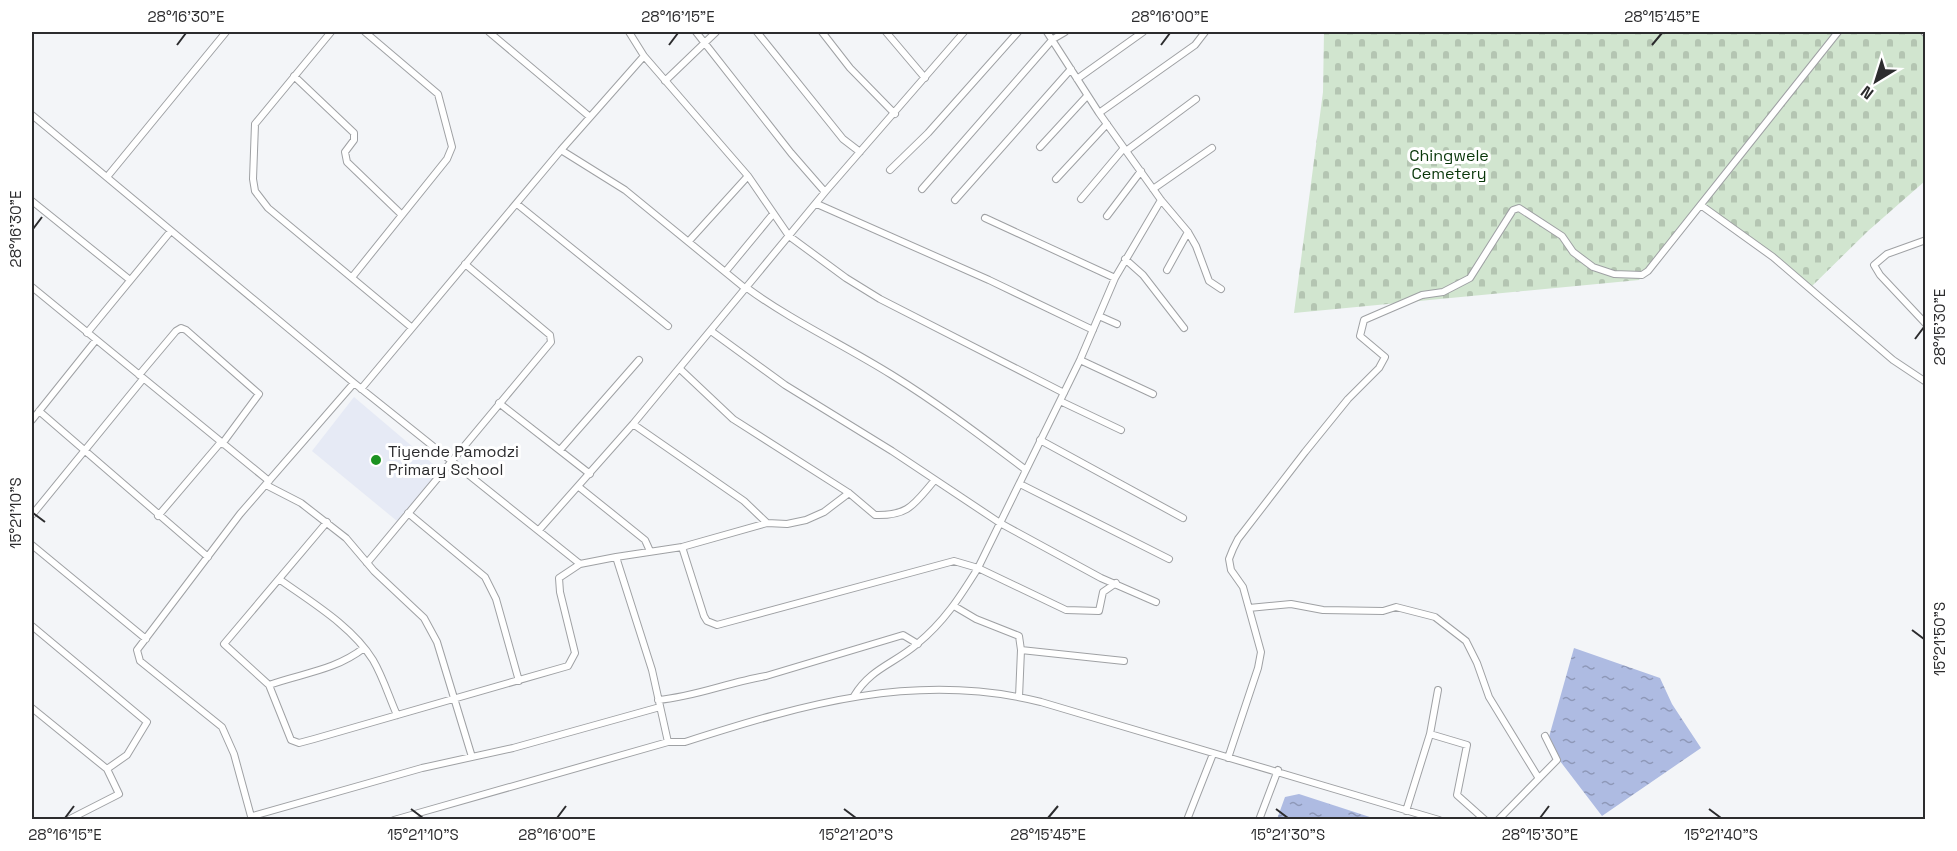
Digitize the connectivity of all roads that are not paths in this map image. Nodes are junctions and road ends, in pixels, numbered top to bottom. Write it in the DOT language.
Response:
graph roads {
  1 [pos="226,32"];
  2 [pos="331,32"];
  3 [pos="365,32"];
  4 [pos="489,32"];
  5 [pos="629,32"];
  6 [pos="696,32"];
  7 [pos="716,32"];
  8 [pos="757,32"];
  9 [pos="822,32"];
  10 [pos="886,32"];
  11 [pos="964,32"];
  12 [pos="1018,32"];
  13 [pos="1047,32"];
  14 [pos="1065,32"];
  15 [pos="1143,32"];
  16 [pos="1205,32"];
  17 [pos="1838,32"];
  18 [pos="1053,39"];
  19 [pos="705,43"];
  20 [pos="644,56"];
  21 [pos="1071,69"];
  22 [pos="294,76"];
  23 [pos="925,78"];
  24 [pos="1077,80"];
  25 [pos="665,81"];
  26 [pos="1087,96"];
  27 [pos="1196,99"];
  28 [pos="1099,113"];
  29 [pos="895,114"];
  30 [pos="32,115"];
  31 [pos="590,117"];
  32 [pos="1107,124"];
  33 [pos="1040,147"];
  34 [pos="1212,148"];
  35 [pos="561,150"];
  36 [pos="1125,150"];
  37 [pos="860,152"];
  38 [pos="890,170"];
  39 [pos="1141,171"];
  40 [pos="748,176"];
  41 [pos="107,177"];
  42 [pos="1056,179"];
  43 [pos="922,189"];
  44 [pos="1153,189"];
  45 [pos="825,192"];
  46 [pos="1081,199"];
  47 [pos="956,200"];
  48 [pos="1161,200"];
  49 [pos="32,201"];
  50 [pos="517,204"];
  51 [pos="817,204"];
  52 [pos="1702,206"];
  53 [pos="773,214"];
  54 [pos="402,215"];
  55 [pos="1107,216"];
  56 [pos="985,218"];
  57 [pos="170,232"];
  58 [pos="1188,232"];
  59 [pos="789,236"];
  60 [pos="1926,240"];
  61 [pos="689,241"];
  62 [pos="1125,259"];
  63 [pos="465,264"];
  64 [pos="1167,270"];
  65 [pos="726,271"];
  66 [pos="353,276"];
  67 [pos="1115,278"];
  68 [pos="130,280"];
  69 [pos="32,287"];
  70 [pos="747,288"];
  71 [pos="1221,289"];
  72 [pos="1099,316"];
  73 [pos="1117,324"];
  74 [pos="1926,324"];
  75 [pos="668,326"];
  76 [pos="411,327"];
  77 [pos="1184,327"];
  78 [pos="1093,330"];
  79 [pos="711,331"];
  80 [pos="87,333"];
  81 [pos="96,340"];
  82 [pos="639,360"];
  83 [pos="1080,360"];
  84 [pos="680,369"];
  85 [pos="141,377"];
  86 [pos="1926,382"];
  87 [pos="354,384"];
  88 [pos="361,389"];
  89 [pos="1064,393"];
  90 [pos="1153,394"];
  91 [pos="1060,401"];
  92 [pos="499,403"];
  93 [pos="39,411"];
  94 [pos="32,420"];
  95 [pos="633,424"];
  96 [pos="1121,430"];
  97 [pos="1040,440"];
  98 [pos="222,443"];
  99 [pos="560,450"];
  100 [pos="86,452"];
  101 [pos="452,460"];
  102 [pos="1026,470"];
  103 [pos="590,474"];
  104 [pos="934,481"];
  105 [pos="267,483"];
  106 [pos="1020,484"];
  107 [pos="579,487"];
  108 [pos="849,493"];
  109 [pos="408,513"];
  110 [pos="32,515"];
  111 [pos="158,516"];
  112 [pos="1183,518"];
  113 [pos="327,522"];
  114 [pos="767,523"];
  115 [pos="1000,523"];
  116 [pos="539,530"];
  117 [pos="32,545"];
  118 [pos="682,547"];
  119 [pos="650,551"];
  120 [pos="208,557"];
  121 [pos="616,557"];
  122 [pos="1169,559"];
  123 [pos="367,563"];
  124 [pos="580,564"];
  125 [pos="978,568"];
  126 [pos="279,579"];
  127 [pos="1116,584"];
  128 [pos="1156,602"];
  129 [pos="954,606"];
  130 [pos="1249,608"];
  131 [pos="32,626"];
  132 [pos="146,639"];
  133 [pos="918,644"];
  134 [pos="364,648"];
  135 [pos="1021,650"];
  136 [pos="1124,660"];
  137 [pos="519,681"];
  138 [pos="268,685"];
  139 [pos="1438,690"];
  140 [pos="854,696"];
  141 [pos="1018,697"];
  142 [pos="455,699"];
  143 [pos="659,703"];
  144 [pos="32,708"];
  145 [pos="397,715"];
  146 [pos="1430,734"];
  147 [pos="1545,736"];
  148 [pos="668,742"];
  149 [pos="1213,754"];
  150 [pos="472,757"];
  151 [pos="1228,758"];
  152 [pos="108,769"];
  153 [pos="1278,770"];
  154 [pos="1538,777"];
  155 [pos="1406,811"];
  156 [pos="252,818"];
  157 [pos="68,819"];
  158 [pos="394,819"];
  159 [pos="1186,819"];
  160 [pos="1259,819"];
  161 [pos="1439,819"];
  162 [pos="1485,819"];
  163 [pos="1498,819"];
  1 -- 41 [label="street"];
  2 -- 22 [label="street"];
  3 -- 54 [label="street"];
  4 -- 31 [label="street"];
  5 -- 20 [label="street"];
  6 -- 19 [label="street"];
  7 -- 19 [label="street"];
  8 -- 37 [label="street"];
  9 -- 29 [label="street"];
  10 -- 23 [label="street"];
  11 -- 23 [label="street"];
  12 -- 38 [label="street"];
  13 -- 18 [label="street"];
  14 -- 18 [label="street"];
  15 -- 24 [label="street"];
  16 -- 28 [label="street"];
  17 -- 52 [label="street"];
  18 -- 21 [label="street"];
  18 -- 43 [label="street"];
  19 -- 25 [label="street"];
  19 -- 45 [label="street"];
  20 -- 25 [label="street"];
  20 -- 31 [label="street"];
  21 -- 24 [label="street"];
  21 -- 47 [label="street"];
  22 -- 54 [label="street"];
  22 -- 66 [label="street"];
  23 -- 29 [label="street"];
  24 -- 26 [label="street"];
  25 -- 40 [label="street"];
  26 -- 28 [label="street"];
  26 -- 33 [label="street"];
  27 -- 36 [label="street"];
  28 -- 32 [label="street"];
  29 -- 37 [label="street"];
  30 -- 41 [label="street"];
  31 -- 35 [label="street"];
  32 -- 36 [label="street"];
  32 -- 42 [label="street"];
  34 -- 44 [label="street"];
  35 -- 50 [label="street"];
  35 -- 61 [label="street"];
  36 -- 39 [label="street"];
  36 -- 46 [label="street"];
  37 -- 45 [label="street"];
  39 -- 44 [label="street"];
  39 -- 55 [label="street"];
  40 -- 53 [label="street"];
  40 -- 61 [label="street"];
  41 -- 57 [label="street"];
  44 -- 48 [label="street"];
  45 -- 51 [label="street"];
  48 -- 58 [label="street"];
  48 -- 62 [label="street"];
  49 -- 68 [label="street"];
  50 -- 63 [label="street"];
  50 -- 75 [label="street"];
  51 -- 59 [label="street"];
  51 -- 78 [label="street"];
  52 -- 86 [label="street"];
  52 -- 130 [label="street"];
  53 -- 59 [label="street"];
  53 -- 65 [label="street"];
  54 -- 66 [label="street"];
  56 -- 67 [label="street"];
  57 -- 68 [label="street"];
  57 -- 87 [label="street"];
  58 -- 64 [label="street"];
  58 -- 71 [label="street"];
  59 -- 70 [label="street"];
  59 -- 89 [label="street"];
  60 -- 74 [label="street"];
  61 -- 65 [label="street"];
  62 -- 67 [label="street"];
  62 -- 77 [label="street"];
  63 -- 76 [label="street"];
  63 -- 92 [label="street"];
  65 -- 70 [label="street"];
  66 -- 76 [label="street"];
  67 -- 72 [label="street"];
  68 -- 80 [label="street"];
  69 -- 80 [label="street"];
  70 -- 79 [label="street"];
  70 -- 102 [label="street"];
  72 -- 73 [label="street"];
  72 -- 78 [label="street"];
  76 -- 88 [label="street"];
  78 -- 83 [label="street"];
  79 -- 84 [label="street"];
  79 -- 104 [label="street"];
  80 -- 81 [label="street"];
  81 -- 85 [label="street"];
  81 -- 93 [label="street"];
  82 -- 99 [label="street"];
  83 -- 89 [label="street"];
  83 -- 90 [label="street"];
  84 -- 95 [label="street"];
  84 -- 108 [label="street"];
  85 -- 98 [label="street"];
  85 -- 98 [label="street"];
  85 -- 100 [label="street"];
  87 -- 88 [label="street"];
  87 -- 105 [label="street"];
  88 -- 101 [label="street"];
  89 -- 91 [label="street"];
  91 -- 96 [label="street"];
  91 -- 97 [label="street"];
  92 -- 99 [label="street"];
  92 -- 101 [label="street"];
  93 -- 94 [label="street"];
  93 -- 100 [label="street"];
  95 -- 103 [label="street"];
  95 -- 114 [label="street"];
  97 -- 102 [label="street"];
  97 -- 112 [label="street"];
  98 -- 105 [label="street"];
  98 -- 111 [label="street"];
  99 -- 103 [label="street"];
  100 -- 110 [label="street"];
  100 -- 111 [label="street"];
  101 -- 109 [label="street"];
  101 -- 116 [label="street"];
  102 -- 106 [label="street"];
  103 -- 107 [label="street"];
  104 -- 108 [label="street"];
  104 -- 115 [label="street"];
  105 -- 113 [label="street"];
  105 -- 120 [label="street"];
  106 -- 115 [label="street"];
  106 -- 122 [label="street"];
  107 -- 116 [label="street"];
  107 -- 119 [label="street"];
  108 -- 114 [label="street"];
  109 -- 123 [label="street"];
  109 -- 137 [label="street"];
  111 -- 120 [label="street"];
  113 -- 123 [label="street"];
  113 -- 126 [label="street"];
  114 -- 118 [label="street"];
  115 -- 125 [label="street"];
  115 -- 127 [label="street"];
  116 -- 124 [label="street"];
  117 -- 132 [label="street"];
  118 -- 119 [label="street"];
  118 -- 125 [label="street"];
  119 -- 121 [label="street"];
  120 -- 132 [label="street"];
  121 -- 124 [label="street"];
  121 -- 143 [label="street"];
  123 -- 142 [label="street"];
  124 -- 137 [label="street"];
  125 -- 127 [label="street"];
  125 -- 129 [label="street"];
  126 -- 134 [label="street"];
  126 -- 138 [label="street"];
  127 -- 128 [label="street"];
  129 -- 133 [label="street"];
  129 -- 135 [label="street"];
  130 -- 151 [label="street"];
  130 -- 154 [label="street"];
  131 -- 152 [label="street"];
  132 -- 156 [label="street"];
  133 -- 140 [label="street"];
  133 -- 143 [label="street"];
  134 -- 138 [label="street"];
  134 -- 145 [label="street"];
  135 -- 136 [label="street"];
  135 -- 141 [label="street"];
  137 -- 142 [label="street"];
  138 -- 145 [label="street"];
  139 -- 146 [label="street"];
  140 -- 141 [label="street"];
  140 -- 148 [label="street"];
  141 -- 149 [label="street"];
  142 -- 145 [label="street"];
  142 -- 150 [label="street"];
  143 -- 148 [label="street"];
  143 -- 150 [label="street"];
  144 -- 152 [label="street"];
  146 -- 155 [label="street"];
  146 -- 162 [label="street"];
  147 -- 154 [label="street"];
  148 -- 158 [label="street"];
  149 -- 151 [label="street"];
  149 -- 159 [label="street"];
  150 -- 156 [label="street"];
  151 -- 153 [label="street"];
  152 -- 157 [label="street"];
  153 -- 155 [label="street"];
  153 -- 160 [label="street"];
  154 -- 163 [label="street"];
  155 -- 161 [label="street"];
}
